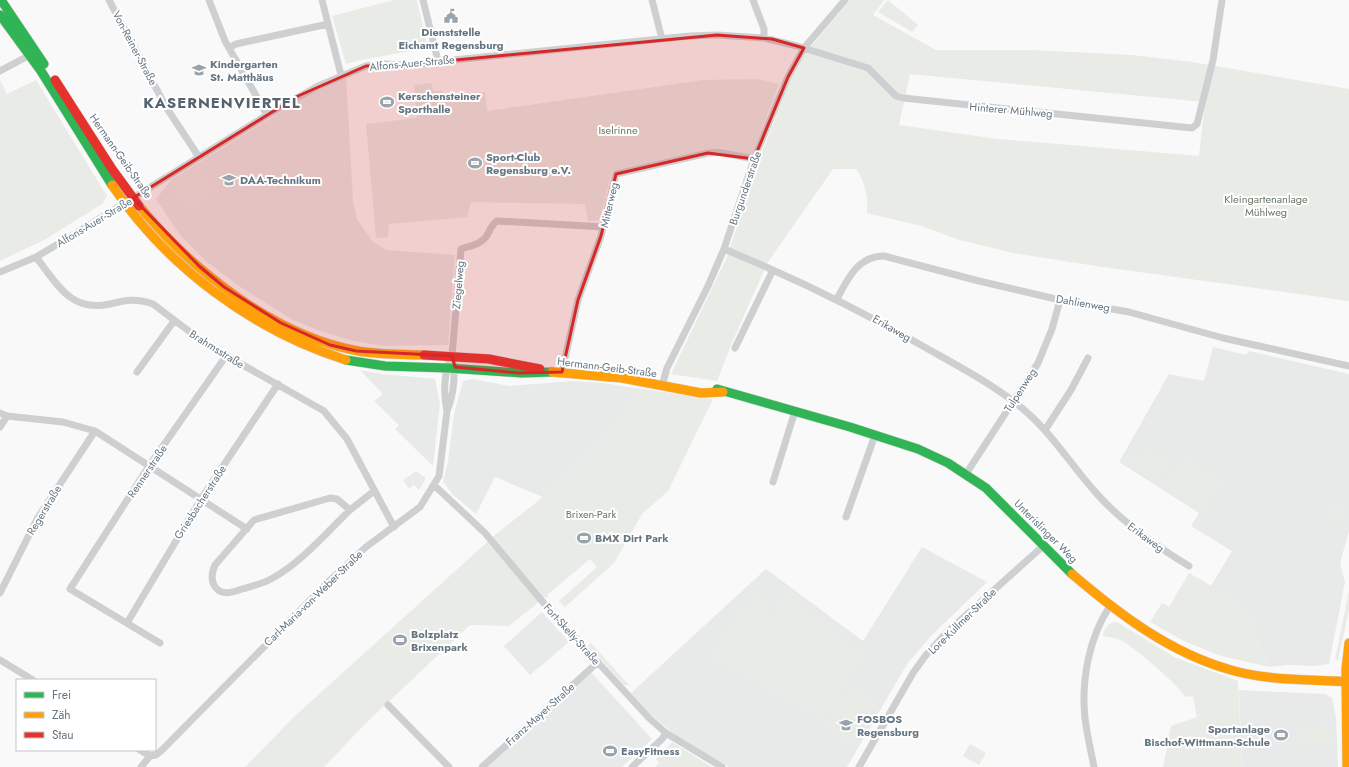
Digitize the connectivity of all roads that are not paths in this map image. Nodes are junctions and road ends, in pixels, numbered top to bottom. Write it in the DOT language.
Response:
graph roads {
  1 [pos="1,0"];
  2 [pos="109,0"];
  3 [pos="208,0"];
  4 [pos="322,0"];
  5 [pos="423,0"];
  6 [pos="652,0"];
  7 [pos="753,0"];
  8 [pos="845,0"];
  9 [pos="1222,0"];
  10 [pos="0,14"];
  11 [pos="328,24"];
  12 [pos="764,38"];
  13 [pos="662,39"];
  14 [pos="229,48"];
  15 [pos="804,48"];
  16 [pos="30,55"];
  17 [pos="438,61"];
  18 [pos="0,71"];
  19 [pos="341,75"];
  20 [pos="267,115"];
  21 [pos="199,157"];
  22 [pos="754,160"];
  23 [pos="129,201"];
  24 [pos="604,227"];
  25 [pos="724,250"];
  26 [pos="36,257"];
  27 [pos="773,270"];
  28 [pos="0,272"];
  29 [pos="837,299"];
  30 [pos="1060,300"];
  31 [pos="174,321"];
  32 [pos="735,348"];
  33 [pos="226,356"];
  34 [pos="452,356"];
  35 [pos="1088,358"];
  36 [pos="1349,366"];
  37 [pos="450,367"];
  38 [pos="137,372"];
  39 [pos="548,372"];
  40 [pos="562,372"];
  41 [pos="278,384"];
  42 [pos="662,386"];
  43 [pos="1013,401"];
  44 [pos="796,410"];
  45 [pos="3,414"];
  46 [pos="0,427"];
  47 [pos="1045,430"];
  48 [pos="95,431"];
  49 [pos="875,435"];
  50 [pos="149,466"];
  51 [pos="966,474"];
  52 [pos="773,482"];
  53 [pos="434,485"];
  54 [pos="374,491"];
  55 [pos="201,499"];
  56 [pos="350,510"];
  57 [pos="846,517"];
  58 [pos="394,527"];
  59 [pos="247,529"];
  60 [pos="1042,547"];
  61 [pos="1188,566"];
  62 [pos="0,593"];
  63 [pos="1110,606"];
  64 [pos="127,623"];
  65 [pos="160,643"];
  66 [pos="1349,643"];
  67 [pos="0,660"];
  68 [pos="598,662"];
  69 [pos="31,679"];
  70 [pos="1347,682"];
  71 [pos="388,705"];
  72 [pos="666,733"];
  73 [pos="142,751"];
  74 [pos="150,756"];
  75 [pos="141,767"];
  76 [pos="449,767"];
  77 [pos="482,767"];
  78 [pos="632,767"];
  79 [pos="722,767"];
  80 [pos="859,767"];
  81 [pos="1094,767"];
  82 [pos="1347,767"];
  1 -- 23 [label="street, Hermann-Geib-Straße"];
  2 -- 21 [label="street, Von-Reiner-Straße"];
  3 -- 14 [label="street"];
  4 -- 11 [label="street"];
  5 -- 17 [label="street"];
  6 -- 13 [label="street"];
  7 -- 12 [label="street"];
  8 -- 15 [label="street, Burgunderstraße"];
  9 -- 15 [label="street, Hinterer Mühlweg"];
  10 -- 16 [label="street, Hermann-Geib-Straße"];
  11 -- 14 [label="street"];
  11 -- 19 [label="street"];
  12 -- 13 [label="street, Alfons-Auer-Straße"];
  12 -- 15 [label="street, Alfons-Auer-Straße"];
  13 -- 17 [label="street, Alfons-Auer-Straße"];
  14 -- 20 [label="street"];
  15 -- 22 [label="street, Burgunderstraße"];
  16 -- 18 [label="street"];
  16 -- 23 [label="street, Hermann-Geib-Straße"];
  17 -- 19 [label="street, Alfons-Auer-Straße"];
  19 -- 20 [label="street, Alfons-Auer-Straße"];
  20 -- 21 [label="street, Alfons-Auer-Straße"];
  21 -- 23 [label="street, Alfons-Auer-Straße"];
  22 -- 24 [label="street, Mitterweg"];
  22 -- 25 [label="street, Burgunderstraße"];
  23 -- 26 [label="street, Alfons-Auer-Straße"];
  23 -- 34 [label="street, Hermann-Geib-Straße"];
  23 -- 37 [label="street, Hermann-Geib-Straße"];
  24 -- 34 [label="street, Ziegelweg"];
  24 -- 40 [label="street, Mitterweg"];
  25 -- 27 [label="street, Erikaweg"];
  25 -- 42 [label="street, Burgunderstraße"];
  26 -- 28 [label="street, Alfons-Auer-Straße"];
  26 -- 31 [label="street, Brahmsstraße"];
  27 -- 29 [label="street, Erikaweg"];
  27 -- 32 [label="street"];
  29 -- 30 [label="street, Dahlienweg"];
  29 -- 43 [label="street, Erikaweg"];
  30 -- 36 [label="street, Dahlienweg"];
  30 -- 43 [label="street, Tulpenweg"];
  31 -- 33 [label="street, Brahmsstraße"];
  31 -- 38 [label="street"];
  33 -- 41 [label="street, Brahmsstraße"];
  33 -- 50 [label="street, Rennerstraße"];
  34 -- 37 [label="street"];
  34 -- 39 [label="street, Hermann-Geib-Straße"];
  35 -- 47 [label="street"];
  37 -- 39 [label="street, Hermann-Geib-Straße"];
  37 -- 53 [label="street, Carl-Maria-von-Weber-Straße"];
  39 -- 40 [label="street, Hermann-Geib-Straße"];
  40 -- 42 [label="street, Hermann-Geib-Straße"];
  41 -- 54 [label="street, Brahmsstraße"];
  41 -- 55 [label="street, Griesbacherstraße"];
  42 -- 44 [label="street, Unterislinger Weg"];
  43 -- 47 [label="street, Erikaweg"];
  43 -- 51 [label="street, Tulpenweg"];
  44 -- 49 [label="street, Unterislinger Weg"];
  44 -- 52 [label="street"];
  45 -- 46 [label="street"];
  45 -- 48 [label="street"];
  47 -- 61 [label="street, Erikaweg"];
  48 -- 50 [label="street"];
  48 -- 62 [label="street, Regerstraße"];
  49 -- 51 [label="street, Unterislinger Weg"];
  49 -- 57 [label="street"];
  50 -- 55 [label="street"];
  50 -- 64 [label="street, Rennerstraße"];
  51 -- 60 [label="street, Unterislinger Weg"];
  53 -- 58 [label="street, Carl-Maria-von-Weber-Straße"];
  53 -- 68 [label="street, Fort-Skelly-Straße"];
  54 -- 56 [label="street"];
  54 -- 58 [label="street, Brahmsstraße"];
  55 -- 59 [label="street"];
  55 -- 64 [label="street, Griesbacherstraße"];
  56 -- 59 [label="street"];
  56 -- 59 [label="street"];
  58 -- 74 [label="street, Carl-Maria-von-Weber-Straße"];
  60 -- 63 [label="street, Unterislinger Weg"];
  60 -- 80 [label="street, Lore-Kullmer-Straße"];
  63 -- 70 [label="street, Unterislinger Weg"];
  63 -- 81 [label="street"];
  64 -- 65 [label="street"];
  66 -- 70 [label="street"];
  67 -- 69 [label="street"];
  68 -- 72 [label="street, Fort-Skelly-Straße"];
  68 -- 77 [label="street, Franz-Mayer-Straße"];
  70 -- 82 [label="street"];
  71 -- 76 [label="street"];
  72 -- 78 [label="street"];
  72 -- 79 [label="street, Fort-Skelly-Straße"];
  73 -- 74 [label="street"];
  74 -- 75 [label="street, Carl-Maria-von-Weber-Straße"];
}
